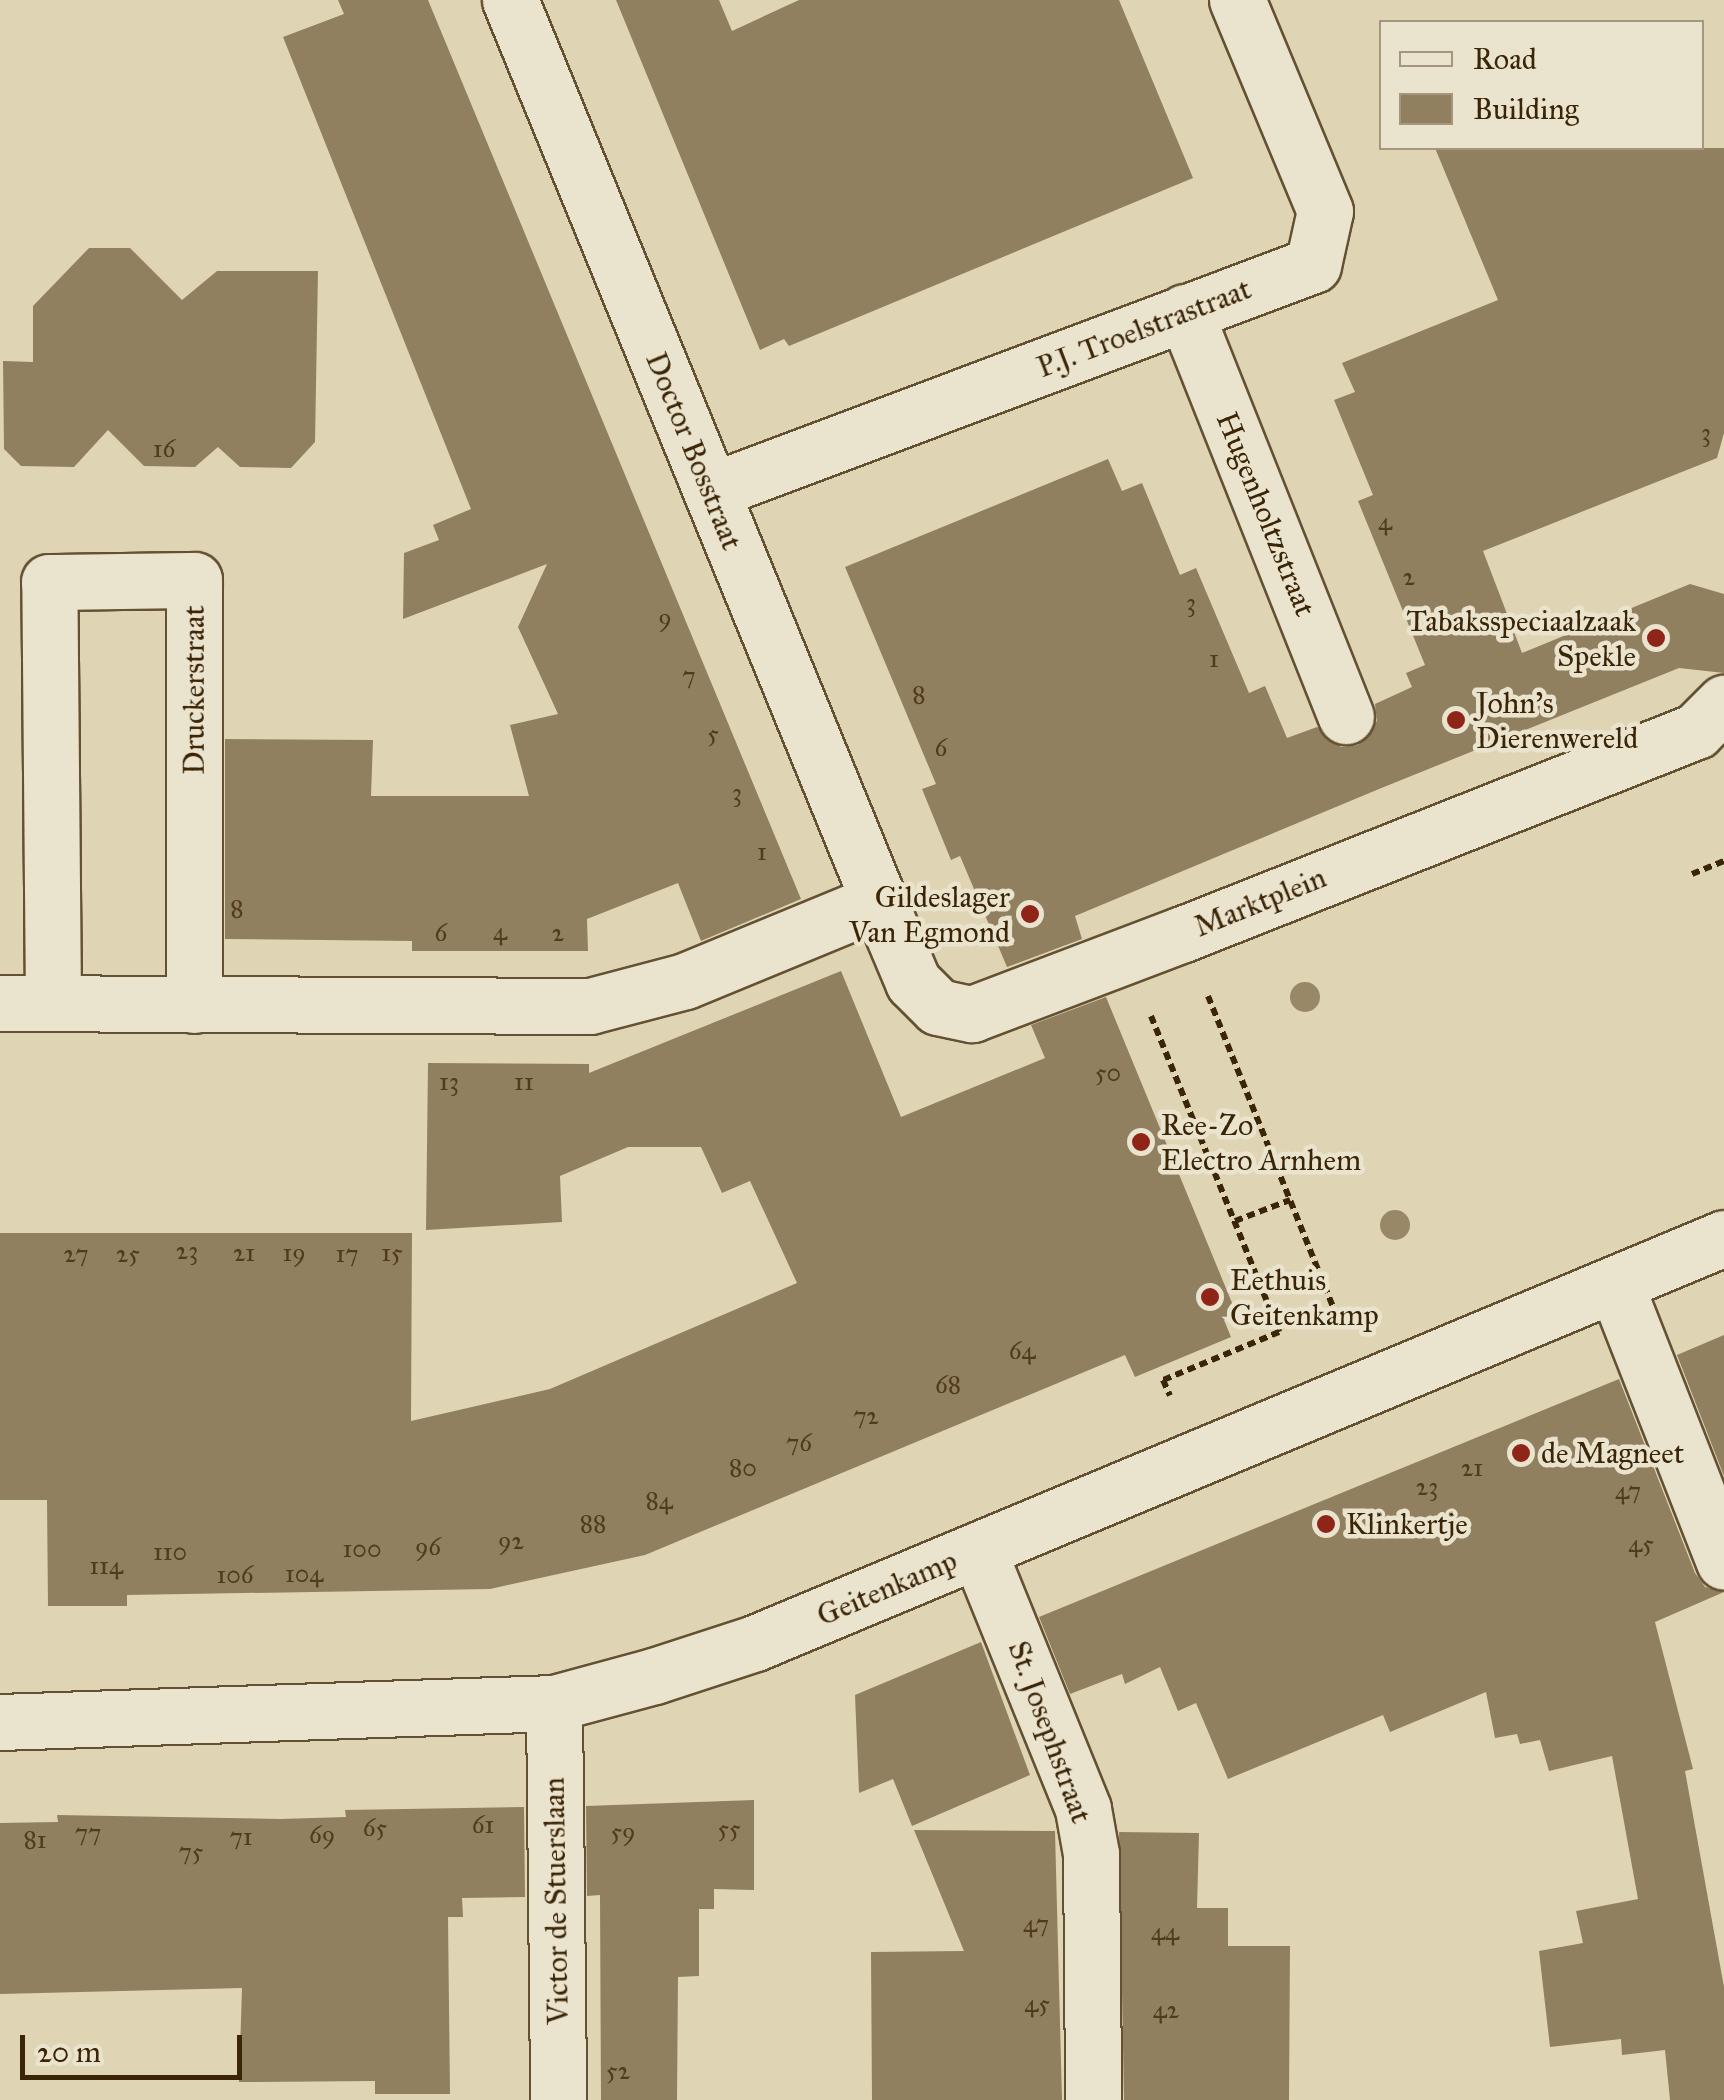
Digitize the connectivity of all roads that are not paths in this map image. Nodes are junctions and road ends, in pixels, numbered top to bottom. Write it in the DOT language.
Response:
graph roads {
  1 [pos="510,0"];
  2 [pos="1237,0"];
  3 [pos="1185,312"];
  4 [pos="711,491"];
  5 [pos="1346,716"];
  6 [pos="1710,717"];
  7 [pos="879,902"];
  8 [pos="26,1003"];
  9 [pos="194,1004"];
  10 [pos="1724,1238"];
  11 [pos="1616,1286"];
  12 [pos="978,1550"];
  13 [pos="1724,1562"];
  14 [pos="554,1703"];
  15 [pos="0,1722"];
  16 [pos="558,2100"];
  17 [pos="1093,2100"];
  1 -- 4 [label="street, Doctor Bosstraat"];
  2 -- 3 [label="street, P.J. Troelstrastraat"];
  3 -- 4 [label="street, P.J. Troelstrastraat"];
  3 -- 5 [label="street, Hugenholtzstraat"];
  4 -- 7 [label="street, Doctor Bosstraat"];
  6 -- 7 [label="street, Marktplein"];
  7 -- 9 [label="street, Druckerstraat"];
  8 -- 9 [label="street, Druckerstraat"];
  8 -- 9 [label="street, Druckerstraat"];
  10 -- 11 [label="street, Geitenkamp"];
  11 -- 12 [label="street, Geitenkamp"];
  11 -- 13 [label="street"];
  12 -- 14 [label="street, Geitenkamp"];
  12 -- 17 [label="street, St. Josephstraat"];
  14 -- 15 [label="street, Geitenkamp"];
  14 -- 16 [label="street, Victor de Stuerslaan"];
}
